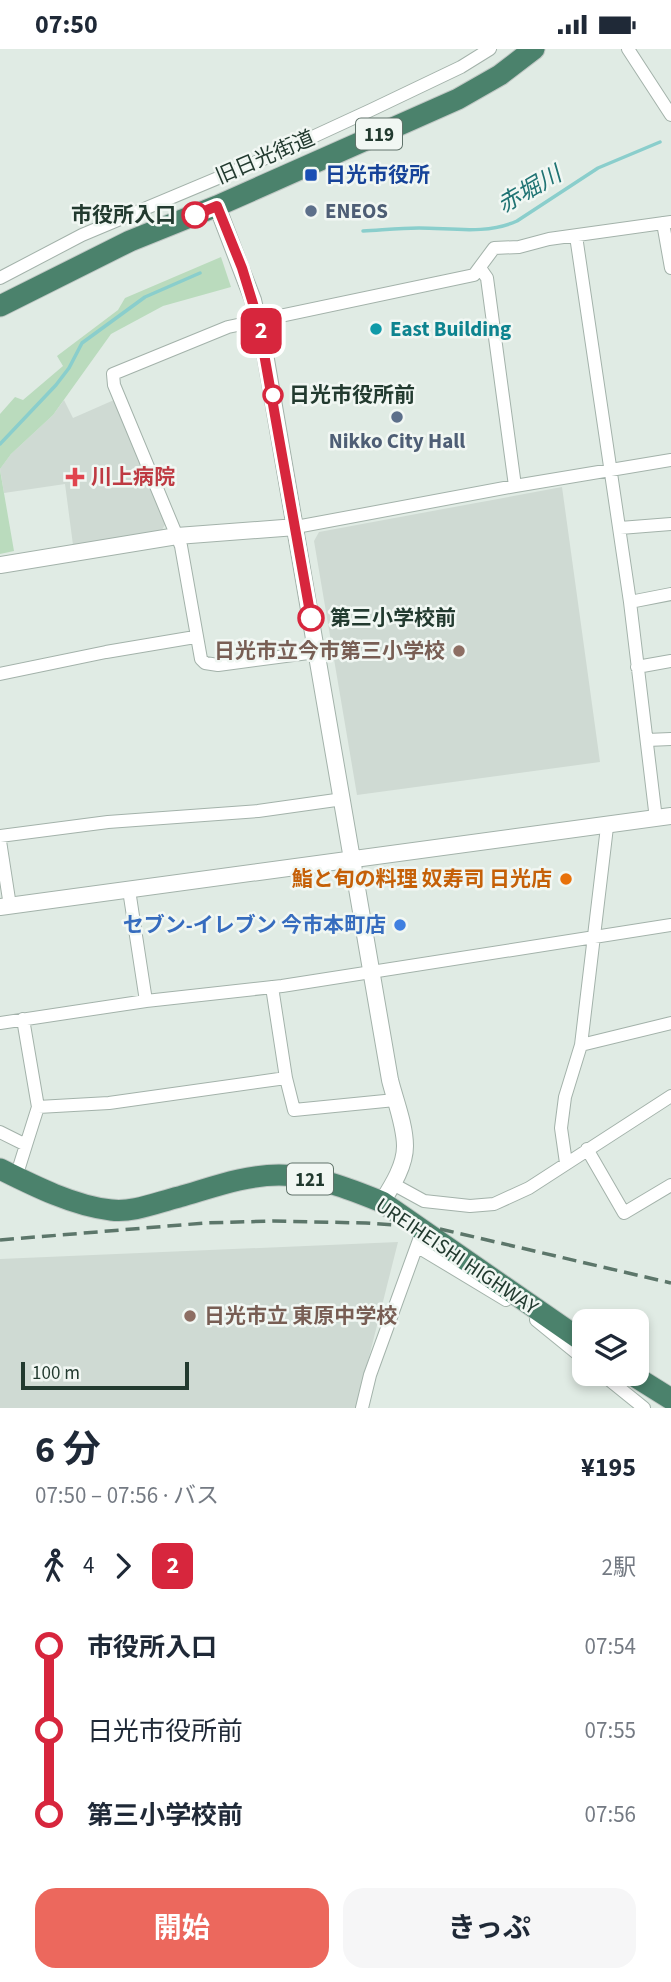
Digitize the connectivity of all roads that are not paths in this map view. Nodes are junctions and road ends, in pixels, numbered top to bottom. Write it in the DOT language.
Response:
graph roads {
  1 [pos="490,49"];
  2 [pos="534,49"];
  3 [pos="628,49"];
  4 [pos="671,115"];
  5 [pos="217,206"];
  6 [pos="667,222"];
  7 [pos="576,236"];
  8 [pos="480,268"];
  9 [pos="671,268"];
  10 [pos="0,278"];
  11 [pos="0,306"];
  12 [pos="258,320"];
  13 [pos="671,460"];
  14 [pos="611,470"];
  15 [pos="515,486"];
  16 [pos="671,524"];
  17 [pos="296,527"];
  18 [pos="620,528"];
  19 [pos="177,536"];
  20 [pos="0,565"];
  21 [pos="671,594"];
  22 [pos="630,602"];
  23 [pos="195,638"];
  24 [pos="316,652"];
  25 [pos="671,661"];
  26 [pos="637,667"];
  27 [pos="0,674"];
  28 [pos="671,739"];
  29 [pos="647,740"];
  30 [pos="343,799"];
  31 [pos="664,818"];
  32 [pos="607,827"];
  33 [pos="0,838"];
  34 [pos="353,860"];
  35 [pos="129,890"];
  36 [pos="5,907"];
  37 [pos="671,925"];
  38 [pos="595,935"];
  39 [pos="372,972"];
  40 [pos="272,987"];
  41 [pos="146,1001"];
  42 [pos="23,1019"];
  43 [pos="0,1023"];
  44 [pos="671,1023"];
  45 [pos="581,1045"];
  46 [pos="286,1078"];
  47 [pos="671,1096"];
  48 [pos="396,1100"];
  49 [pos="38,1107"];
  50 [pos="0,1132"];
  51 [pos="26,1145"];
  52 [pos="587,1149"];
  53 [pos="566,1163"];
  54 [pos="8,1173"];
  55 [pos="671,1185"];
  56 [pos="388,1193"];
  57 [pos="420,1238"];
  58 [pos="572,1334"];
  59 [pos="572,1349"];
  60 [pos="649,1385"];
  61 [pos="617,1386"];
  62 [pos="671,1399"];
  63 [pos="362,1408"];
  64 [pos="644,1408"];
  1 -- 10 [label="street, 旧日光街道"];
  2 -- 5 [label="highway, 119"];
  3 -- 4 [label="street"];
  5 -- 11 [label="highway, 119"];
  5 -- 12 [label="street"];
  6 -- 7 [label="street"];
  6 -- 9 [label="street"];
  7 -- 8 [label="street"];
  7 -- 14 [label="street"];
  8 -- 12 [label="street"];
  8 -- 15 [label="street"];
  12 -- 17 [label="street"];
  12 -- 19 [label="street"];
  13 -- 14 [label="street"];
  14 -- 15 [label="street"];
  14 -- 18 [label="street"];
  15 -- 17 [label="street"];
  16 -- 18 [label="street"];
  17 -- 19 [label="street"];
  17 -- 24 [label="street"];
  18 -- 22 [label="street"];
  19 -- 20 [label="street"];
  19 -- 23 [label="street"];
  21 -- 22 [label="street"];
  22 -- 26 [label="street"];
  23 -- 24 [label="street"];
  23 -- 27 [label="street"];
  24 -- 30 [label="street"];
  25 -- 26 [label="street"];
  26 -- 29 [label="street"];
  28 -- 29 [label="street"];
  29 -- 31 [label="street"];
  30 -- 33 [label="street"];
  30 -- 34 [label="street"];
  31 -- 32 [label="street"];
  32 -- 34 [label="street"];
  32 -- 38 [label="street"];
  33 -- 36 [label="street"];
  34 -- 35 [label="street"];
  34 -- 39 [label="street"];
  35 -- 36 [label="street"];
  35 -- 41 [label="street"];
  37 -- 38 [label="street"];
  38 -- 39 [label="street"];
  38 -- 45 [label="street"];
  39 -- 40 [label="street"];
  39 -- 48 [label="street"];
  40 -- 41 [label="street"];
  40 -- 46 [label="street"];
  41 -- 42 [label="street"];
  42 -- 43 [label="street"];
  42 -- 49 [label="street"];
  44 -- 45 [label="street"];
  45 -- 53 [label="street"];
  46 -- 48 [label="street"];
  46 -- 49 [label="street"];
  47 -- 52 [label="street"];
  48 -- 56 [label="street"];
  49 -- 51 [label="street"];
  50 -- 51 [label="street"];
  51 -- 54 [label="street"];
  52 -- 53 [label="street"];
  52 -- 55 [label="street"];
  53 -- 56 [label="street"];
  54 -- 56 [label="highway, UREIHEISHI HIGHWAY / 121"];
  56 -- 57 [label="highway, UREIHEISHI HIGHWAY / 121"];
  57 -- 58 [label="highway, UREIHEISHI HIGHWAY / 121"];
  57 -- 59 [label="street"];
  57 -- 63 [label="street"];
  60 -- 62 [label="highway"];
  61 -- 64 [label="street"];
}
